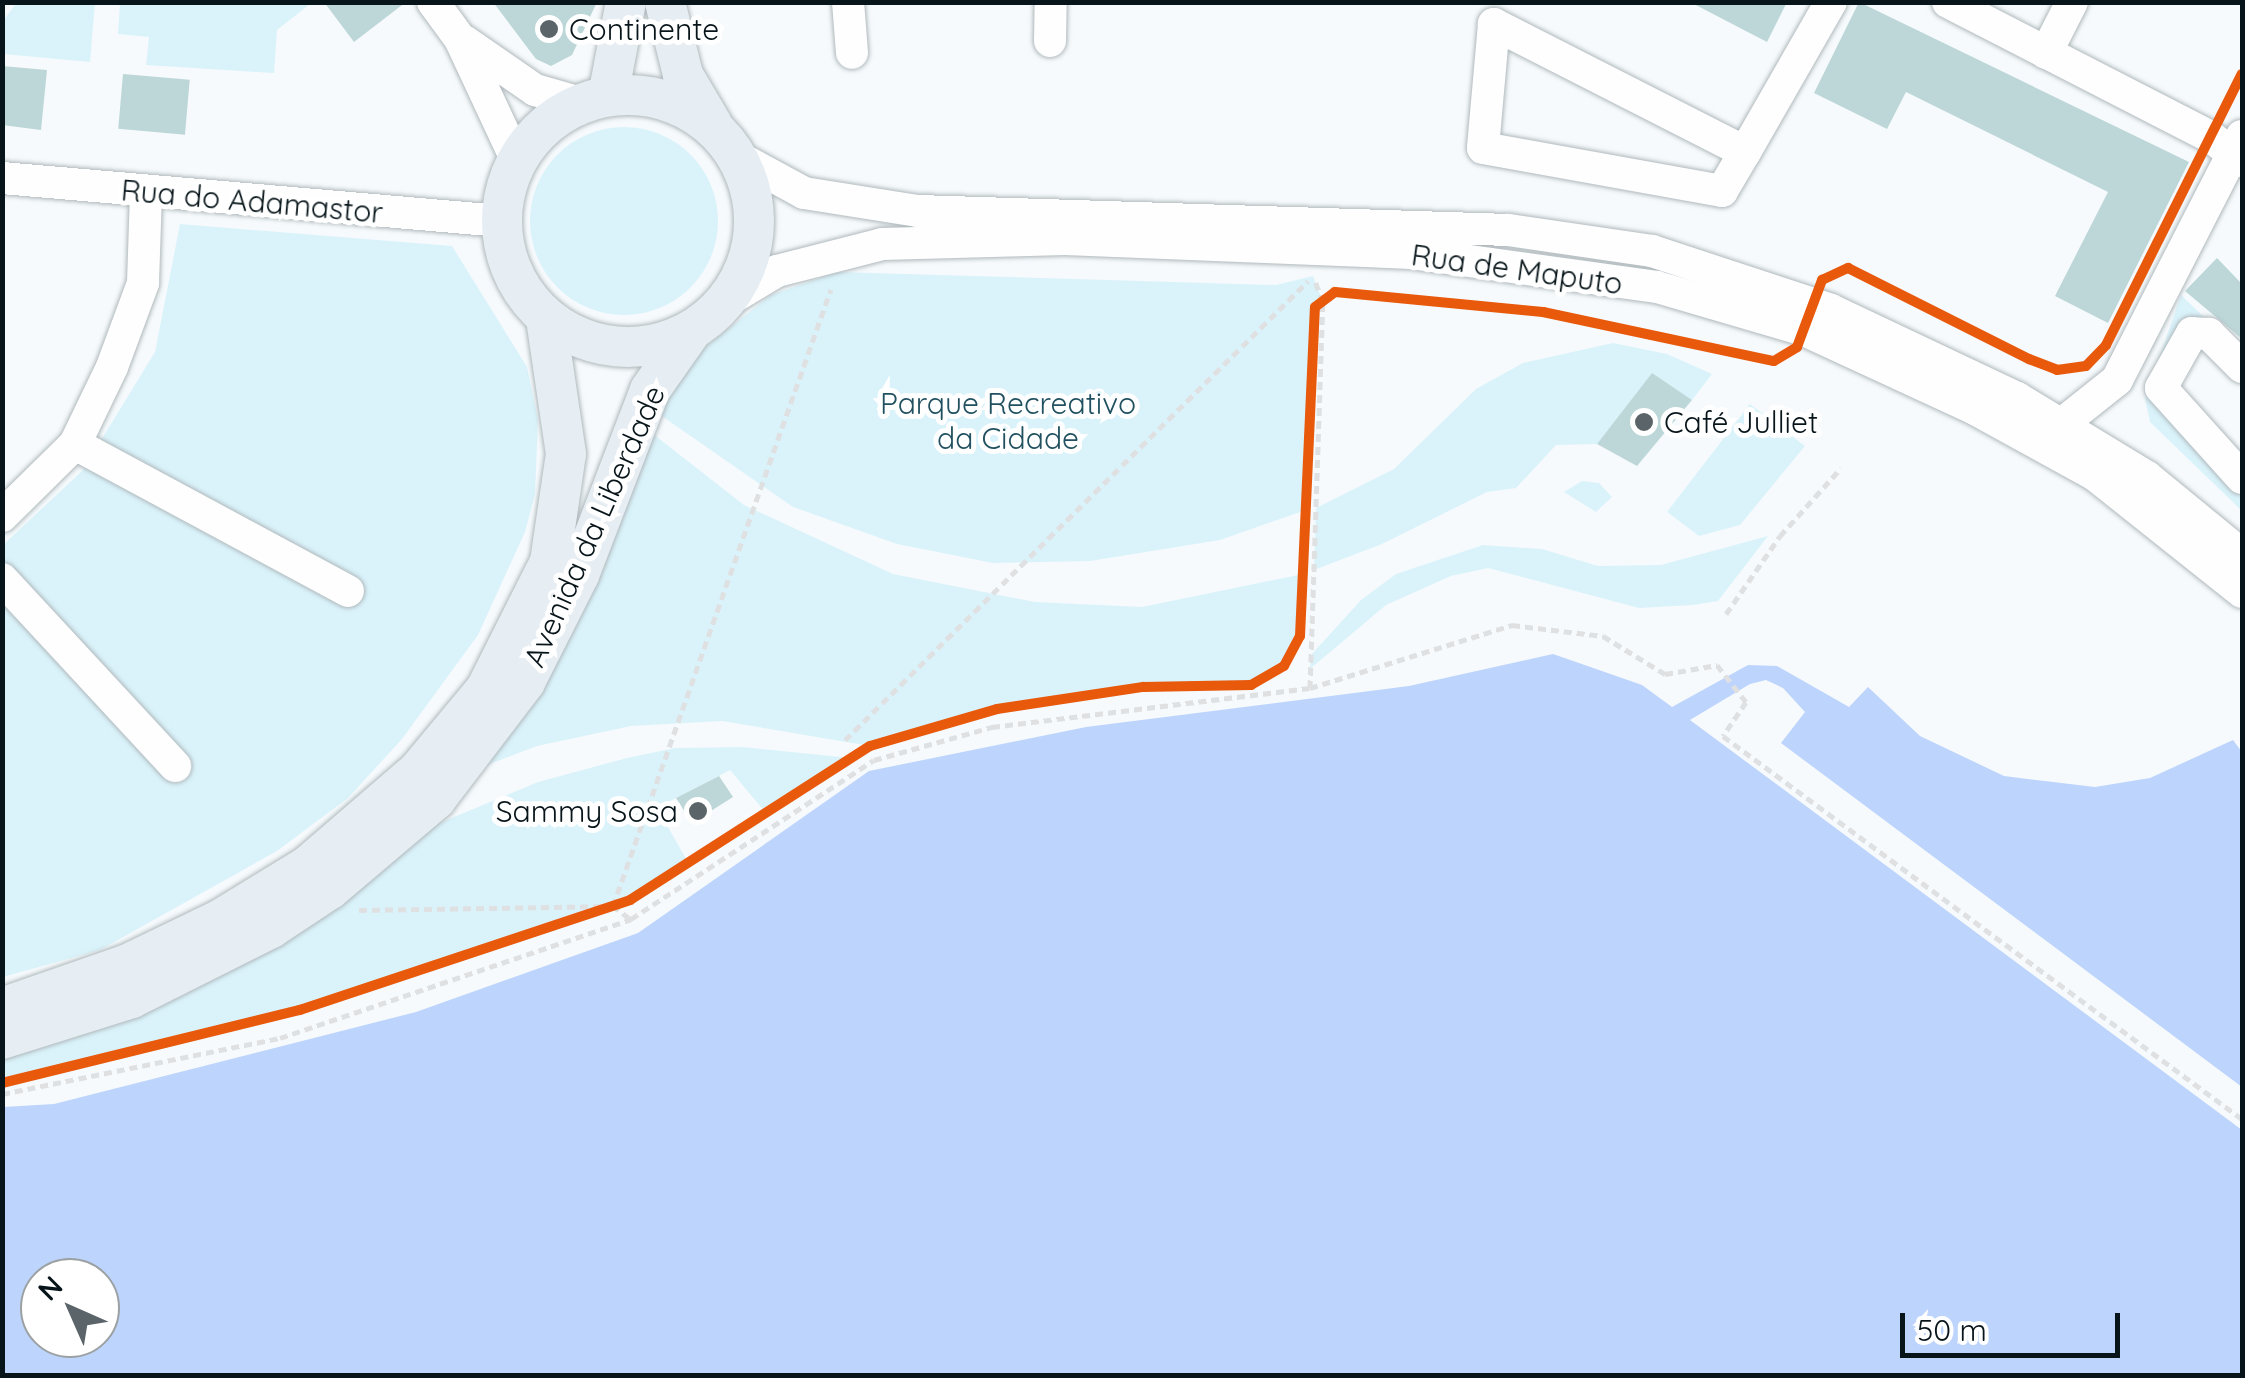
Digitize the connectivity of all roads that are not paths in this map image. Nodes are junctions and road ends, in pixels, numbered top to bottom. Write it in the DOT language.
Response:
graph roads {
  1 [pos="432,2"];
  2 [pos="626,2"];
  3 [pos="665,2"];
  4 [pos="848,2"];
  5 [pos="1051,2"];
  6 [pos="1831,2"];
  7 [pos="1948,2"];
  8 [pos="2072,2"];
  9 [pos="460,38"];
  10 [pos="1050,41"];
  11 [pos="852,53"];
  12 [pos="2046,53"];
  13 [pos="594,100"];
  14 [pos="726,142"];
  15 [pos="2240,149"];
  16 [pos="1745,152"];
  17 [pos="517,160"];
  18 [pos="2,178"];
  19 [pos="146,193"];
  20 [pos="502,221"];
  21 [pos="722,304"];
  22 [pos="546,318"];
  23 [pos="692,330"];
  24 [pos="2242,368"];
  25 [pos="1975,409"];
  26 [pos="2063,423"];
  27 [pos="74,444"];
  28 [pos="2242,478"];
  29 [pos="2,516"];
  30 [pos="2242,555"];
  31 [pos="2,580"];
  32 [pos="348,591"];
  33 [pos="2242,592"];
  34 [pos="174,766"];
  35 [pos="2,1008"];
  36 [pos="2,1040"];
  1 -- 9 [label="street"];
  2 -- 13 [label="main road"];
  3 -- 14 [label="main road"];
  4 -- 11 [label="street"];
  5 -- 10 [label="street"];
  6 -- 16 [label="street"];
  7 -- 12 [label="street"];
  8 -- 12 [label="street"];
  9 -- 13 [label="street"];
  9 -- 17 [label="street"];
  12 -- 15 [label="street"];
  13 -- 14 [label="main road"];
  13 -- 17 [label="main road"];
  14 -- 21 [label="main road"];
  14 -- 26 [label="street, Rua de Maputo"];
  15 -- 26 [label="street"];
  16 -- 16 [label="street"];
  17 -- 20 [label="main road"];
  18 -- 19 [label="street, Rua do Adamastor"];
  19 -- 20 [label="street, Rua do Adamastor"];
  19 -- 27 [label="street"];
  20 -- 22 [label="main road"];
  21 -- 23 [label="main road"];
  21 -- 25 [label="street, Rua de Maputo"];
  22 -- 23 [label="main road"];
  22 -- 35 [label="main road, Avenida da Liberdade"];
  23 -- 36 [label="main road, Avenida da Liberdade"];
  24 -- 28 [label="street"];
  25 -- 26 [label="street"];
  25 -- 33 [label="street, Rua de Maputo"];
  26 -- 30 [label="street, Rua de Maputo"];
  27 -- 29 [label="street"];
  27 -- 32 [label="street"];
  31 -- 34 [label="street"];
}
